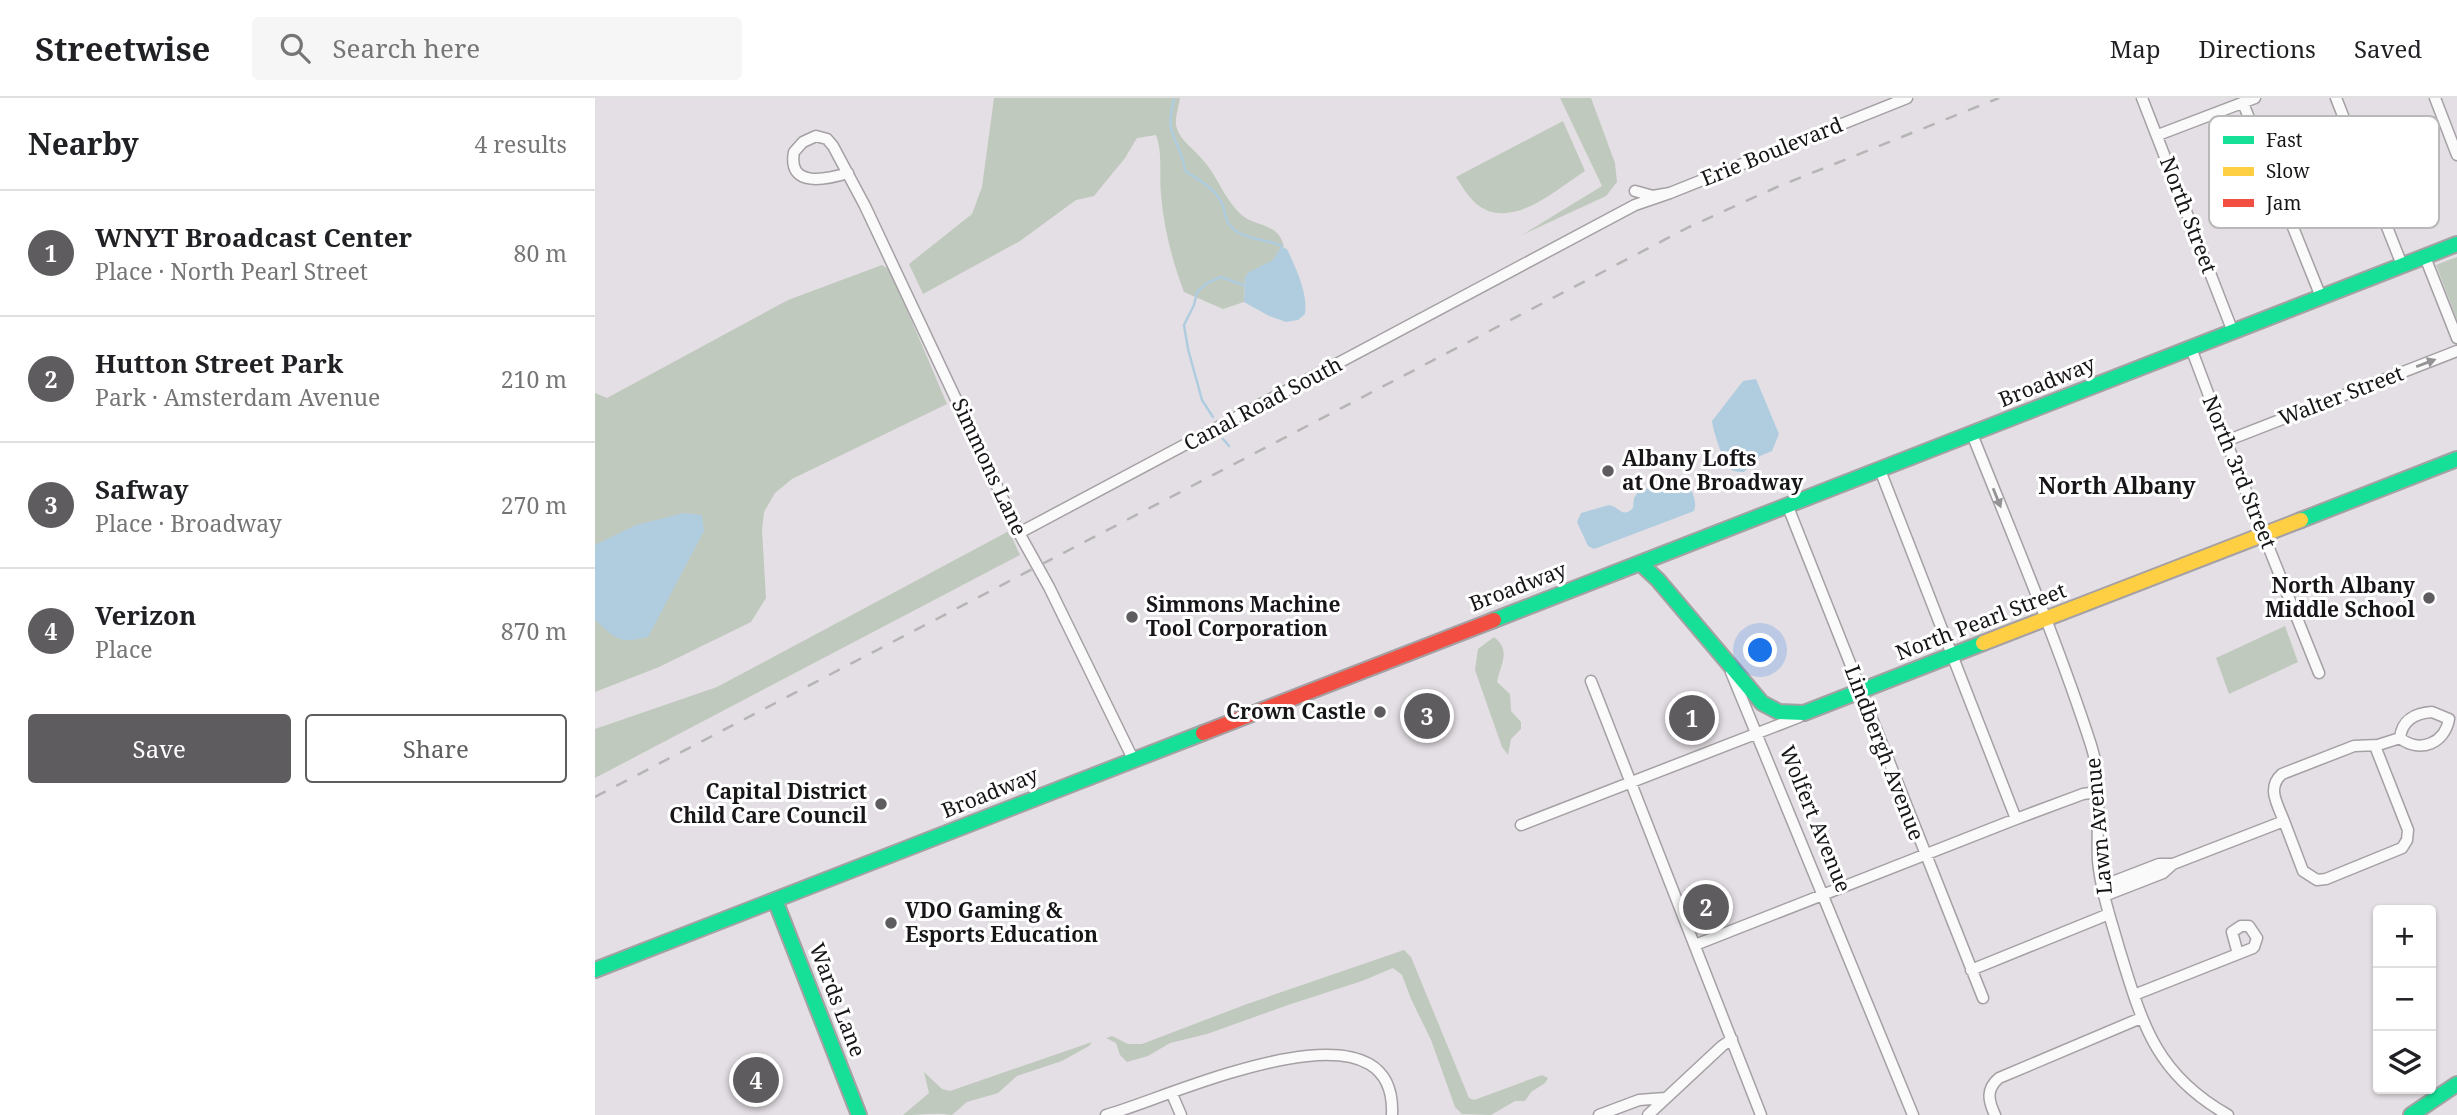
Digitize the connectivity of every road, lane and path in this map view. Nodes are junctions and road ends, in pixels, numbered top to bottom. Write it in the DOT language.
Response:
graph roads {
  1 [pos="1907,98"];
  2 [pos="2142,98"];
  3 [pos="2255,98"];
  4 [pos="2336,98"];
  5 [pos="2435,98"];
  6 [pos="2243,103"];
  7 [pos="2248,116"];
  8 [pos="2343,116"];
  9 [pos="2158,135"];
  10 [pos="2457,155"];
  11 [pos="848,173"];
  12 [pos="1635,191"];
  13 [pos="1669,193"];
  14 [pos="2293,228"];
  15 [pos="2387,228"];
  16 [pos="2457,244"];
  17 [pos="2425,257"];
  18 [pos="2402,265"];
  19 [pos="2321,297"];
  20 [pos="2232,332"];
  21 [pos="2457,338"];
  22 [pos="2191,348"];
  23 [pos="2457,351"];
  24 [pos="1972,434"];
  25 [pos="2226,441"];
  26 [pos="2457,459"];
  27 [pos="1880,471"];
  28 [pos="1788,507"];
  29 [pos="1019,533"];
  30 [pos="2264,534"];
  31 [pos="1640,563"];
  32 [pos="2045,620"];
  33 [pos="1952,656"];
  34 [pos="1727,662"];
  35 [pos="2319,673"];
  36 [pos="1591,681"];
  37 [pos="1861,692"];
  38 [pos="1812,711"];
  39 [pos="2453,717"];
  40 [pos="1757,733"];
  41 [pos="2400,738"];
  42 [pos="2375,746"];
  43 [pos="1133,759"];
  44 [pos="1631,782"];
  45 [pos="2097,792"];
  46 [pos="2016,819"];
  47 [pos="2284,821"];
  48 [pos="1521,825"];
  49 [pos="1924,856"];
  50 [pos="2103,891"];
  51 [pos="1823,896"];
  52 [pos="775,901"];
  53 [pos="2109,914"];
  54 [pos="1695,945"];
  55 [pos="2238,954"];
  56 [pos="595,970"];
  57 [pos="1971,970"];
  58 [pos="2134,995"];
  59 [pos="1983,998"];
  60 [pos="2141,1018"];
  61 [pos="1732,1040"];
  62 [pos="2457,1084"];
  63 [pos="1172,1094"];
  64 [pos="1665,1098"];
  65 [pos="859,1115"];
  66 [pos="1106,1115"];
  67 [pos="1181,1115"];
  68 [pos="1392,1115"];
  69 [pos="1599,1115"];
  70 [pos="1649,1115"];
  71 [pos="1761,1115"];
  72 [pos="1913,1115"];
  73 [pos="1994,1115"];
  74 [pos="2228,1115"];
  75 [pos="2411,1115"];
  1 -- 13 [label="street, Erie Boulevard"];
  2 -- 9 [label="street, North Street"];
  3 -- 6 [label="street"];
  4 -- 8 [label="street"];
  5 -- 10 [label="street"];
  6 -- 7 [label="street"];
  6 -- 9 [label="street"];
  9 -- 20 [label="street, North Street"];
  11 -- 11 [label="street, Simmons Lane"];
  11 -- 29 [label="street, Simmons Lane"];
  12 -- 13 [label="street, Erie Boulevard"];
  13 -- 29 [label="street, Canal Road South"];
  14 -- 19 [label="street"];
  15 -- 18 [label="street"];
  16 -- 17 [label="main road, Broadway"];
  17 -- 18 [label="main road, Broadway"];
  17 -- 21 [label="street"];
  18 -- 19 [label="main road, Broadway"];
  19 -- 20 [label="main road, Broadway"];
  20 -- 22 [label="main road, Broadway"];
  22 -- 24 [label="main road, Broadway"];
  22 -- 25 [label="street, North 3rd Street"];
  25 -- 23 [label="street, Walter Street, one-way"];
  24 -- 27 [label="main road, Broadway"];
  24 -- 32 [label="street, Lawn Avenue, one-way"];
  25 -- 30 [label="street, North 3rd Street"];
  26 -- 30 [label="main road, North Pearl Street"];
  27 -- 28 [label="main road, Broadway"];
  27 -- 33 [label="street"];
  28 -- 31 [label="main road, Broadway"];
  28 -- 37 [label="street, Lindbergh Avenue"];
  29 -- 43 [label="street, Simmons Lane"];
  30 -- 32 [label="main road, North Pearl Street"];
  30 -- 35 [label="street, North 3rd Street"];
  31 -- 34 [label="main road, Wolfert Avenue"];
  31 -- 43 [label="main road, Broadway"];
  32 -- 33 [label="main road, North Pearl Street"];
  32 -- 45 [label="street, Lawn Avenue"];
  33 -- 37 [label="main road, North Pearl Street"];
  33 -- 46 [label="street"];
  34 -- 38 [label="main road"];
  34 -- 40 [label="street, Wolfert Avenue"];
  36 -- 44 [label="street"];
  37 -- 38 [label="main road, North Pearl Street"];
  37 -- 49 [label="street, Lindbergh Avenue"];
  38 -- 40 [label="street, North Pearl Street"];
  39 -- 41 [label="street"];
  39 -- 41 [label="street"];
  40 -- 44 [label="street, North Pearl Street"];
  40 -- 51 [label="street, Wolfert Avenue"];
  41 -- 42 [label="street"];
  42 -- 47 [label="street"];
  42 -- 47 [label="street"];
  43 -- 52 [label="main road, Broadway"];
  44 -- 48 [label="street, North Pearl Street"];
  44 -- 54 [label="street"];
  45 -- 46 [label="street"];
  45 -- 50 [label="street, Lawn Avenue"];
  46 -- 49 [label="street"];
  47 -- 50 [label="street"];
  49 -- 51 [label="street"];
  49 -- 57 [label="street, Lindbergh Avenue"];
  50 -- 53 [label="street, Lawn Avenue"];
  51 -- 54 [label="street"];
  51 -- 72 [label="street, Wolfert Avenue"];
  52 -- 56 [label="main road, Broadway"];
  52 -- 65 [label="main road, Wards Lane"];
  53 -- 57 [label="street"];
  53 -- 58 [label="street, Lawn Avenue"];
  54 -- 61 [label="street"];
  55 -- 58 [label="street"];
  57 -- 59 [label="street, Lindbergh Avenue"];
  58 -- 60 [label="street, Lawn Avenue"];
  60 -- 73 [label="street"];
  60 -- 74 [label="street, Lawn Avenue"];
  61 -- 64 [label="street"];
  61 -- 71 [label="street"];
  62 -- 75 [label="main road"];
  63 -- 66 [label="street"];
  63 -- 67 [label="street"];
  63 -- 68 [label="street"];
  64 -- 69 [label="street"];
  64 -- 70 [label="street"];
}
